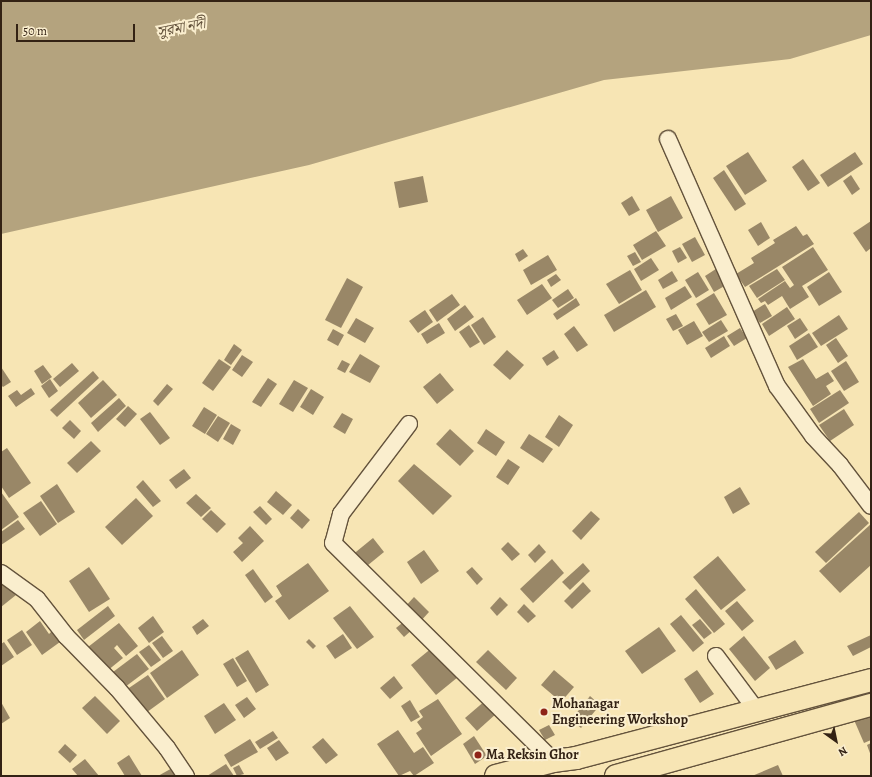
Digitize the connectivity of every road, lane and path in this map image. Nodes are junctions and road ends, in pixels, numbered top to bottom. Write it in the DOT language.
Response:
graph roads {
  1 [pos="668,139"];
  2 [pos="409,424"];
  3 [pos="871,506"];
  4 [pos="1,572"];
  5 [pos="716,656"];
  6 [pos="871,680"];
  7 [pos="871,706"];
  8 [pos="757,711"];
  9 [pos="553,760"];
  10 [pos="186,776"];
  11 [pos="496,776"];
  12 [pos="616,776"];
  1 -- 3 [label="street"];
  2 -- 9 [label="street"];
  4 -- 10 [label="street"];
  5 -- 8 [label="street"];
  6 -- 8 [label="main road"];
  7 -- 12 [label="main road"];
  8 -- 9 [label="main road"];
  9 -- 11 [label="main road"];
}
